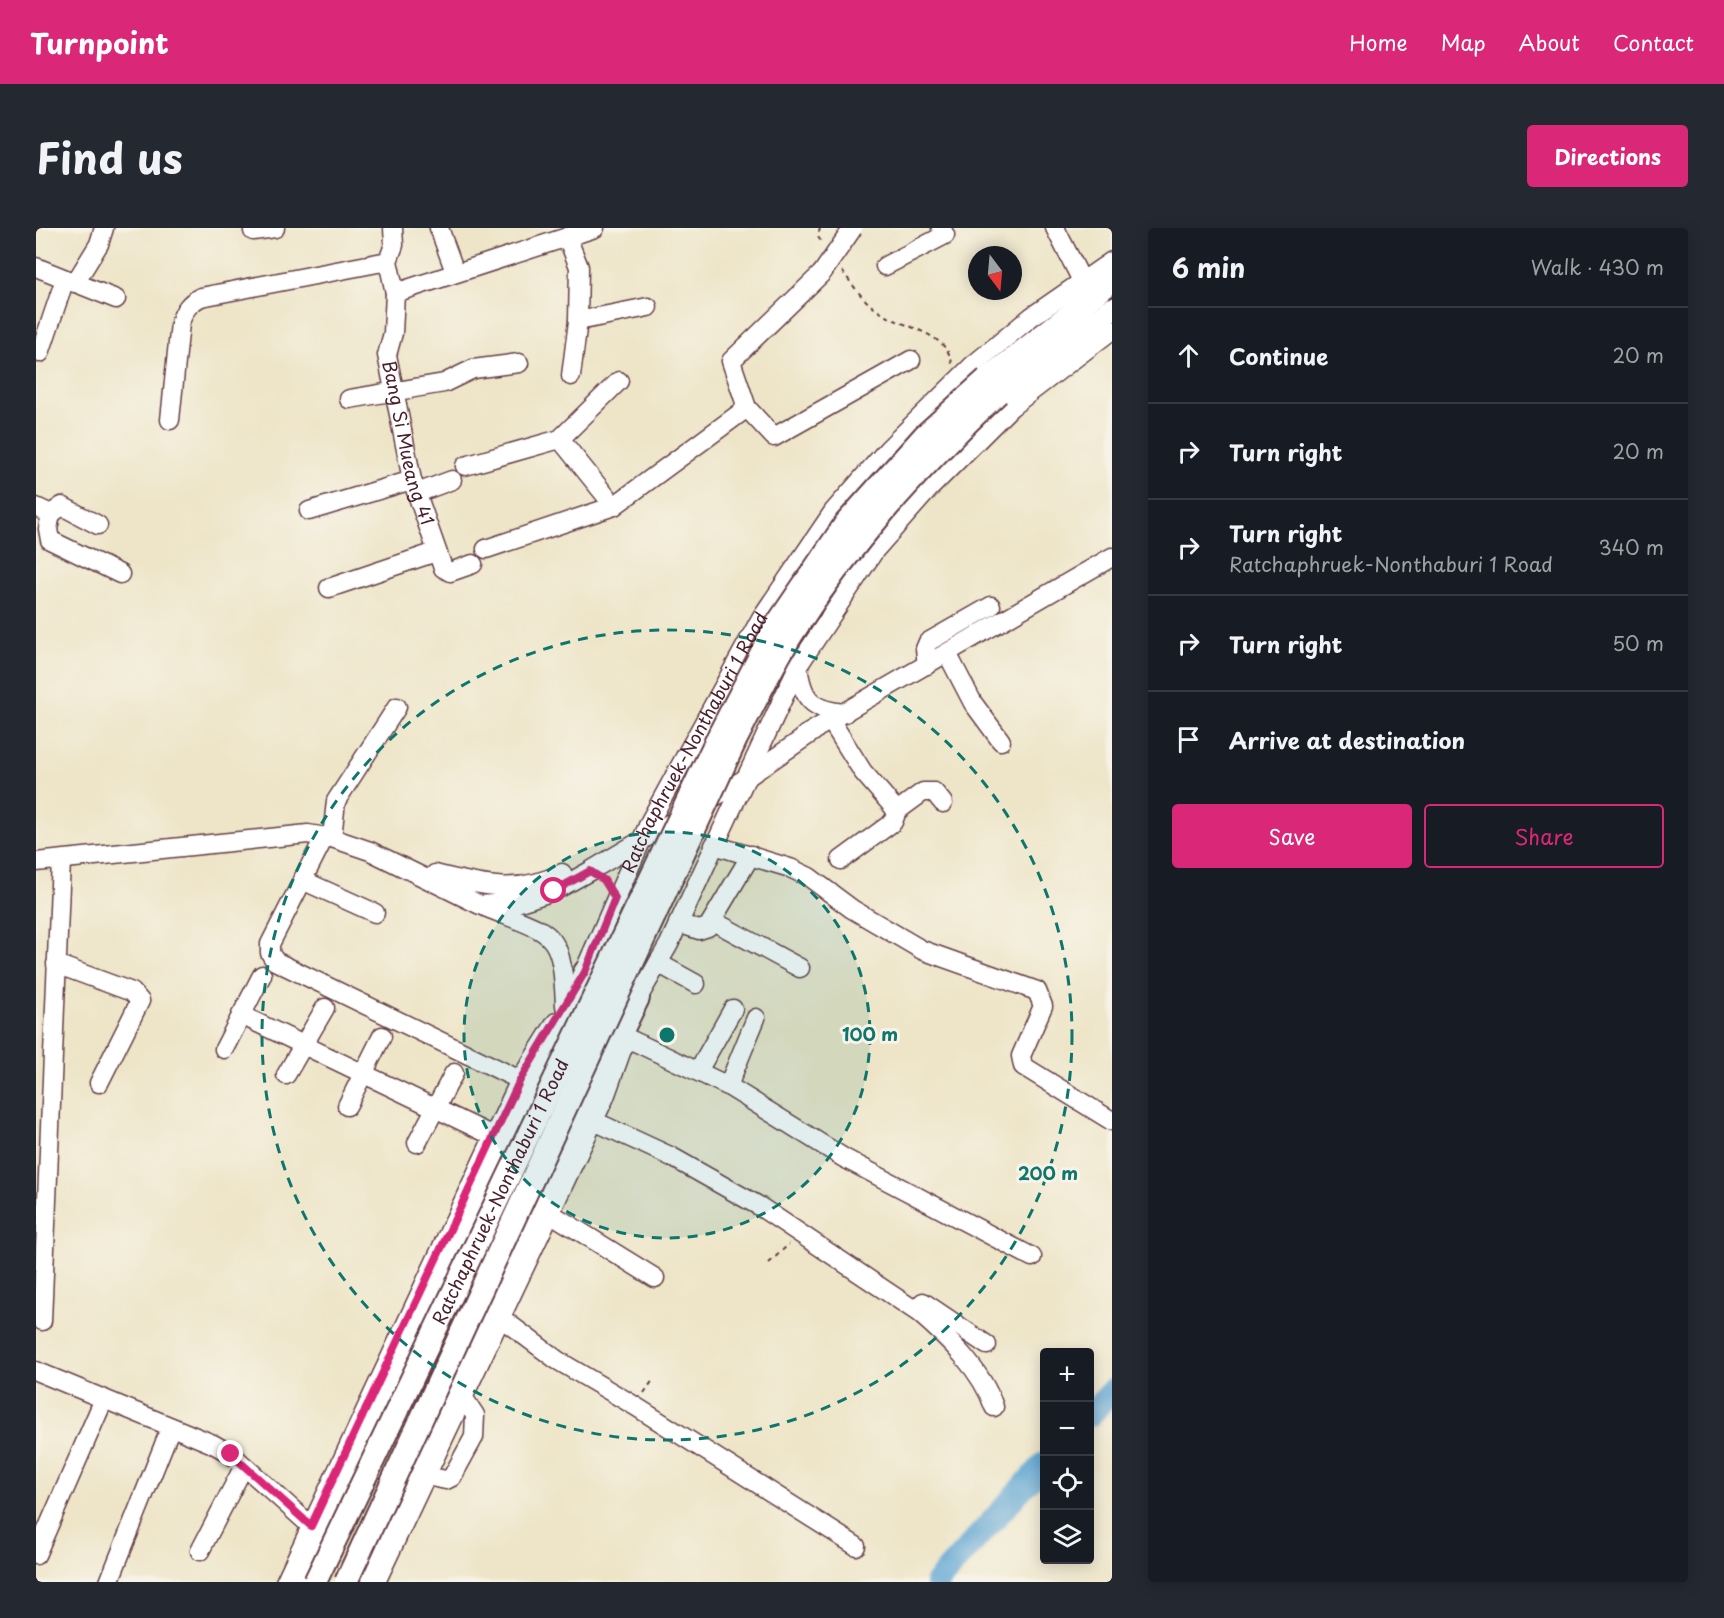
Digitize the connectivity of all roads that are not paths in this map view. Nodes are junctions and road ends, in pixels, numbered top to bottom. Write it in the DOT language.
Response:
graph roads {
  1 [pos="104,228"];
  2 [pos="274,228"];
  3 [pos="393,228"];
  4 [pos="439,228"];
  5 [pos="595,228"];
  6 [pos="853,228"];
  7 [pos="942,228"];
  8 [pos="1055,228"];
  9 [pos="253,231"];
  10 [pos="567,237"];
  11 [pos="388,261"];
  12 [pos="1112,261"];
  13 [pos="885,266"];
  14 [pos="36,267"];
  15 [pos="455,272"];
  16 [pos="70,281"];
  17 [pos="1082,281"];
  18 [pos="1112,281"];
  19 [pos="395,293"];
  20 [pos="116,299"];
  21 [pos="648,307"];
  22 [pos="1112,309"];
  23 [pos="578,321"];
  24 [pos="1112,330"];
  25 [pos="40,353"];
  26 [pos="911,360"];
  27 [pos="519,363"];
  28 [pos="571,376"];
  29 [pos="619,381"];
  30 [pos="993,386"];
  31 [pos="395,392"];
  32 [pos="349,399"];
  33 [pos="747,408"];
  34 [pos="170,420"];
  35 [pos="560,439"];
  36 [pos="465,466"];
  37 [pos="452,480"];
  38 [pos="415,486"];
  39 [pos="614,506"];
  40 [pos="44,510"];
  41 [pos="309,511"];
  42 [pos="98,525"];
  43 [pos="486,549"];
  44 [pos="436,552"];
  45 [pos="1112,557"];
  46 [pos="473,564"];
  47 [pos="120,574"];
  48 [pos="329,588"];
  49 [pos="991,606"];
  50 [pos="947,653"];
  51 [pos="927,665"];
  52 [pos="798,666"];
  53 [pos="397,707"];
  54 [pos="713,707"];
  55 [pos="838,717"];
  56 [pos="814,731"];
  57 [pos="764,736"];
  58 [pos="1001,741"];
  59 [pos="752,762"];
  60 [pos="743,780"];
  61 [pos="943,803"];
  62 [pos="897,811"];
  63 [pos="658,823"];
  64 [pos="328,837"];
  65 [pos="642,838"];
  66 [pos="714,845"];
  67 [pos="751,855"];
  68 [pos="841,860"];
  69 [pos="61,861"];
  70 [pos="36,862"];
  71 [pos="401,866"];
  72 [pos="590,871"];
  73 [pos="302,880"];
  74 [pos="612,904"];
  75 [pos="480,905"];
  76 [pos="375,913"];
  77 [pos="713,921"];
  78 [pos="675,923"];
  79 [pos="658,963"];
  80 [pos="56,964"];
  81 [pos="800,968"];
  82 [pos="585,972"];
  83 [pos="262,975"];
  84 [pos="696,984"];
  85 [pos="638,998"];
  86 [pos="566,1006"];
  87 [pos="325,1008"];
  88 [pos="733,1009"];
  89 [pos="241,1015"];
  90 [pos="756,1018"];
  91 [pos="382,1036"];
  92 [pos="627,1038"];
  93 [pos="304,1045"];
  94 [pos="224,1049"];
  95 [pos="698,1071"];
  96 [pos="454,1073"];
  97 [pos="363,1074"];
  98 [pos="286,1075"];
  99 [pos="520,1080"];
  100 [pos="99,1083"];
  101 [pos="728,1086"];
  102 [pos="347,1106"];
  103 [pos="435,1108"];
  104 [pos="596,1116"];
  105 [pos="1112,1120"];
  106 [pos="493,1136"];
  107 [pos="417,1143"];
  108 [pos="542,1212"];
  109 [pos="1032,1257"];
  110 [pos="40,1275"];
  111 [pos="655,1278"];
  112 [pos="501,1318"];
  113 [pos="42,1321"];
  114 [pos="987,1345"];
  115 [pos="36,1371"];
  116 [pos="463,1397"];
  117 [pos="104,1399"];
  118 [pos="994,1407"];
  119 [pos="171,1427"];
  120 [pos="243,1466"];
  121 [pos="426,1476"];
  122 [pos="311,1526"];
  123 [pos="856,1546"];
  124 [pos="200,1551"];
  125 [pos="36,1555"];
  126 [pos="109,1582"];
  127 [pos="285,1582"];
  128 [pos="299,1582"];
  129 [pos="315,1582"];
  130 [pos="346,1582"];
  131 [pos="360,1582"];
  132 [pos="376,1582"];
  1 -- 16 [label="street"];
  2 -- 9 [label="street"];
  3 -- 11 [label="street, Bang Si Mueang 41"];
  4 -- 15 [label="street"];
  5 -- 10 [label="street"];
  6 -- 33 [label="street, bridge"];
  7 -- 13 [label="street"];
  8 -- 17 [label="street"];
  10 -- 15 [label="street"];
  10 -- 23 [label="street"];
  11 -- 19 [label="street, Bang Si Mueang 41"];
  11 -- 34 [label="street"];
  12 -- 17 [label="street, Ratchaphruek-Nonthaburi 1 Road"];
  14 -- 16 [label="street"];
  15 -- 19 [label="street"];
  16 -- 20 [label="street"];
  16 -- 25 [label="street"];
  17 -- 54 [label="street, Ratchaphruek-Nonthaburi 1 Road"];
  18 -- 30 [label="main road, Ratchaphruek-Nonthaburi 1 Road"];
  19 -- 31 [label="street, Bang Si Mueang 41"];
  21 -- 23 [label="street"];
  22 -- 30 [label="main road, Ratchaphruek-Nonthaburi 1 Road"];
  23 -- 28 [label="street"];
  24 -- 52 [label="street"];
  26 -- 33 [label="street"];
  27 -- 31 [label="street"];
  29 -- 35 [label="street"];
  30 -- 129 [label="main road, Ratchaphruek-Nonthaburi 1 Road, bridge"];
  30 -- 130 [label="main road, Ratchaphruek-Nonthaburi 1 Road, bridge"];
  31 -- 32 [label="street"];
  31 -- 38 [label="street, Bang Si Mueang 41"];
  33 -- 39 [label="street"];
  35 -- 36 [label="street"];
  35 -- 39 [label="street"];
  37 -- 38 [label="street"];
  38 -- 41 [label="street"];
  38 -- 44 [label="street, Bang Si Mueang 41"];
  39 -- 43 [label="street"];
  40 -- 42 [label="street"];
  40 -- 47 [label="street"];
  44 -- 46 [label="street"];
  44 -- 48 [label="street"];
  45 -- 50 [label="street"];
  49 -- 51 [label="street"];
  50 -- 51 [label="street"];
  50 -- 58 [label="street"];
  51 -- 55 [label="street"];
  52 -- 55 [label="street"];
  52 -- 57 [label="street"];
  53 -- 64 [label="street"];
  54 -- 57 [label="street"];
  54 -- 63 [label="street, Ratchaphruek-Nonthaburi 1 Road"];
  55 -- 56 [label="street"];
  55 -- 62 [label="street"];
  56 -- 59 [label="street"];
  56 -- 60 [label="street"];
  57 -- 59 [label="street"];
  59 -- 60 [label="street"];
  59 -- 63 [label="street"];
  60 -- 63 [label="street"];
  60 -- 66 [label="street"];
  61 -- 62 [label="street"];
  62 -- 68 [label="street"];
  63 -- 65 [label="street, Ratchaphruek-Nonthaburi 1 Road"];
  63 -- 71 [label="street"];
  63 -- 78 [label="street"];
  64 -- 69 [label="street"];
  64 -- 71 [label="street"];
  64 -- 73 [label="street"];
  65 -- 72 [label="street"];
  65 -- 74 [label="street, Ratchaphruek-Nonthaburi 1 Road"];
  66 -- 67 [label="street"];
  66 -- 78 [label="street"];
  67 -- 77 [label="street"];
  67 -- 105 [label="street"];
  69 -- 70 [label="street"];
  69 -- 80 [label="street"];
  71 -- 75 [label="street"];
  72 -- 74 [label="street"];
  72 -- 75 [label="street"];
  73 -- 76 [label="street"];
  73 -- 99 [label="street"];
  74 -- 78 [label="street"];
  74 -- 82 [label="street, Ratchaphruek-Nonthaburi 1 Road"];
  75 -- 86 [label="street"];
  77 -- 78 [label="street"];
  77 -- 81 [label="street"];
  78 -- 79 [label="street"];
  79 -- 84 [label="street"];
  79 -- 85 [label="street"];
  80 -- 100 [label="street"];
  80 -- 110 [label="street"];
  82 -- 86 [label="street, Ratchaphruek-Nonthaburi 1 Road"];
  82 -- 128 [label="main road"];
  83 -- 89 [label="street"];
  85 -- 92 [label="street"];
  85 -- 108 [label="main road"];
  86 -- 99 [label="street, Ratchaphruek-Nonthaburi 1 Road"];
  87 -- 93 [label="street"];
  88 -- 95 [label="street"];
  89 -- 93 [label="street"];
  89 -- 94 [label="street"];
  90 -- 101 [label="street"];
  91 -- 97 [label="street"];
  92 -- 95 [label="street"];
  92 -- 104 [label="street"];
  93 -- 97 [label="street"];
  93 -- 98 [label="street"];
  95 -- 101 [label="street"];
  96 -- 103 [label="street"];
  97 -- 102 [label="street"];
  97 -- 103 [label="street"];
  99 -- 106 [label="street, Ratchaphruek-Nonthaburi 1 Road"];
  101 -- 109 [label="street"];
  103 -- 106 [label="street"];
  103 -- 107 [label="street"];
  104 -- 108 [label="street"];
  104 -- 114 [label="street"];
  104 -- 118 [label="street"];
  106 -- 122 [label="street, Ratchaphruek-Nonthaburi 1 Road"];
  108 -- 111 [label="street"];
  108 -- 112 [label="street"];
  108 -- 131 [label="main road"];
  110 -- 113 [label="street"];
  112 -- 116 [label="street"];
  112 -- 123 [label="street"];
  115 -- 117 [label="street"];
  116 -- 121 [label="street"];
  116 -- 121 [label="street"];
  117 -- 119 [label="street"];
  117 -- 125 [label="street"];
  119 -- 120 [label="street"];
  119 -- 126 [label="street"];
  120 -- 122 [label="street"];
  120 -- 124 [label="street"];
  121 -- 132 [label="street"];
  122 -- 127 [label="street, Ratchaphruek-Nonthaburi 1 Road"];
}
